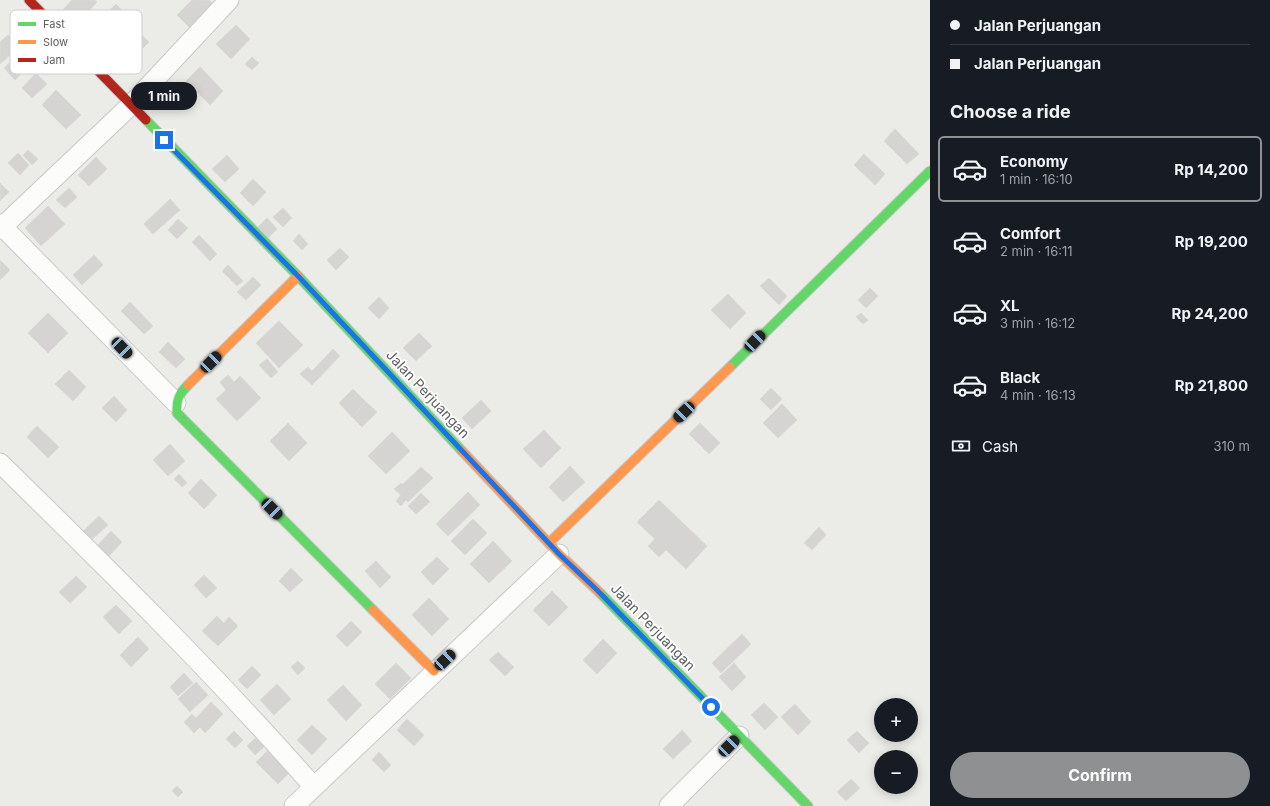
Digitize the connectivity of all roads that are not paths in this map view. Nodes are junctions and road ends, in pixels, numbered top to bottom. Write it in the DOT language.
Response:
graph roads {
  1 [pos="30,0"];
  2 [pos="229,0"];
  3 [pos="39,10"];
  4 [pos="100,74"];
  5 [pos="130,106"];
  6 [pos="930,171"];
  7 [pos="1,227"];
  8 [pos="298,276"];
  9 [pos="176,403"];
  10 [pos="0,463"];
  11 [pos="554,549"];
  12 [pos="434,671"];
  13 [pos="739,736"];
  14 [pos="313,786"];
  15 [pos="294,806"];
  16 [pos="669,806"];
  17 [pos="808,806"];
  1 -- 3 [label="street, Jalan Perjuangan"];
  2 -- 5 [label="street"];
  4 -- 5 [label="street, Jalan Perjuangan"];
  5 -- 7 [label="street"];
  5 -- 8 [label="street, Jalan Perjuangan"];
  6 -- 11 [label="street"];
  7 -- 9 [label="street"];
  8 -- 9 [label="street"];
  8 -- 11 [label="street, Jalan Perjuangan"];
  9 -- 12 [label="street"];
  10 -- 14 [label="street"];
  11 -- 12 [label="street"];
  11 -- 13 [label="street, Jalan Perjuangan"];
  12 -- 14 [label="street"];
  13 -- 16 [label="street"];
  13 -- 17 [label="street, Jalan Perjuangan"];
  14 -- 15 [label="street"];
}
